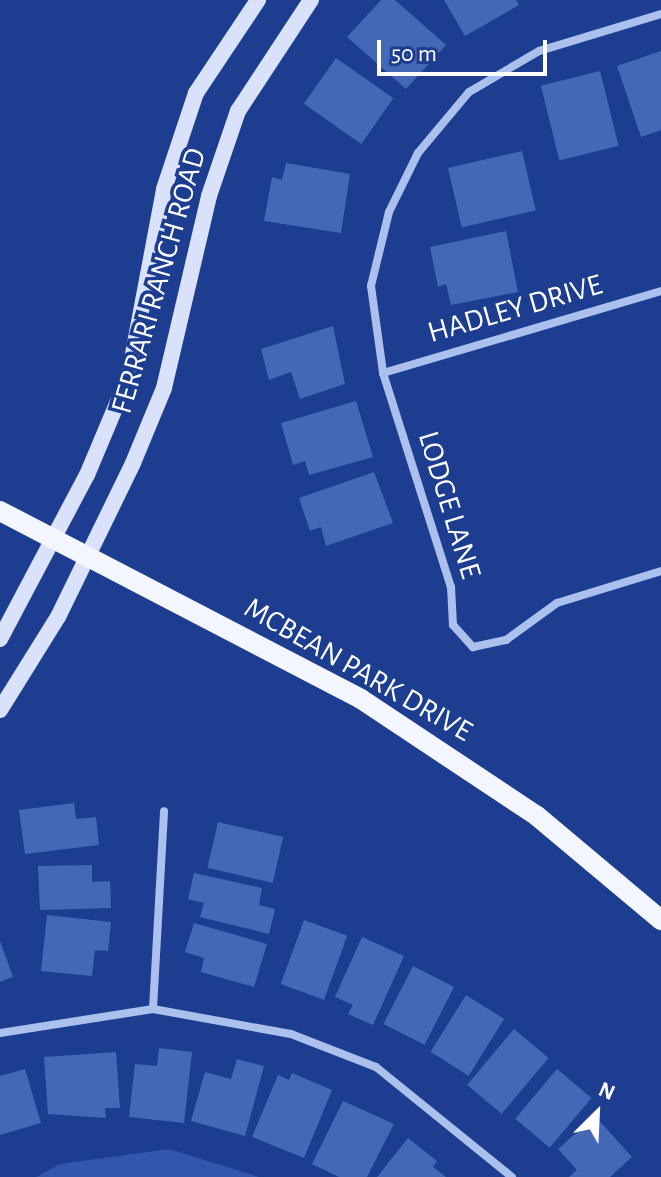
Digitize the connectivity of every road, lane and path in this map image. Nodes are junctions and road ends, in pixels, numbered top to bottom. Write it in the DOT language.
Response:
graph roads {
  1 [pos="258,0"];
  2 [pos="311,0"];
  3 [pos="661,14"];
  4 [pos="661,291"];
  5 [pos="383,373"];
  6 [pos="0,511"];
  7 [pos="54,539"];
  8 [pos="86,556"];
  9 [pos="661,571"];
  10 [pos="0,639"];
  11 [pos="0,710"];
  12 [pos="164,811"];
  13 [pos="661,920"];
  14 [pos="153,1009"];
  15 [pos="0,1033"];
  16 [pos="512,1177"];
  1 -- 7 [label="main road, FERRARI RANCH ROAD"];
  2 -- 8 [label="main road, FERRARI RANCH ROAD"];
  3 -- 5 [label="street, LODGE LANE"];
  4 -- 5 [label="street, HADLEY DRIVE"];
  5 -- 9 [label="street, LODGE LANE"];
  6 -- 7 [label="main road, MCBEAN PARK DRIVE"];
  7 -- 8 [label="main road, MCBEAN PARK DRIVE"];
  7 -- 10 [label="main road, FERRARI RANCH ROAD"];
  8 -- 11 [label="main road, FERRARI RANCH ROAD"];
  8 -- 13 [label="main road, MCBEAN PARK DRIVE"];
  12 -- 14 [label="street"];
  14 -- 15 [label="street"];
  14 -- 16 [label="street"];
}
